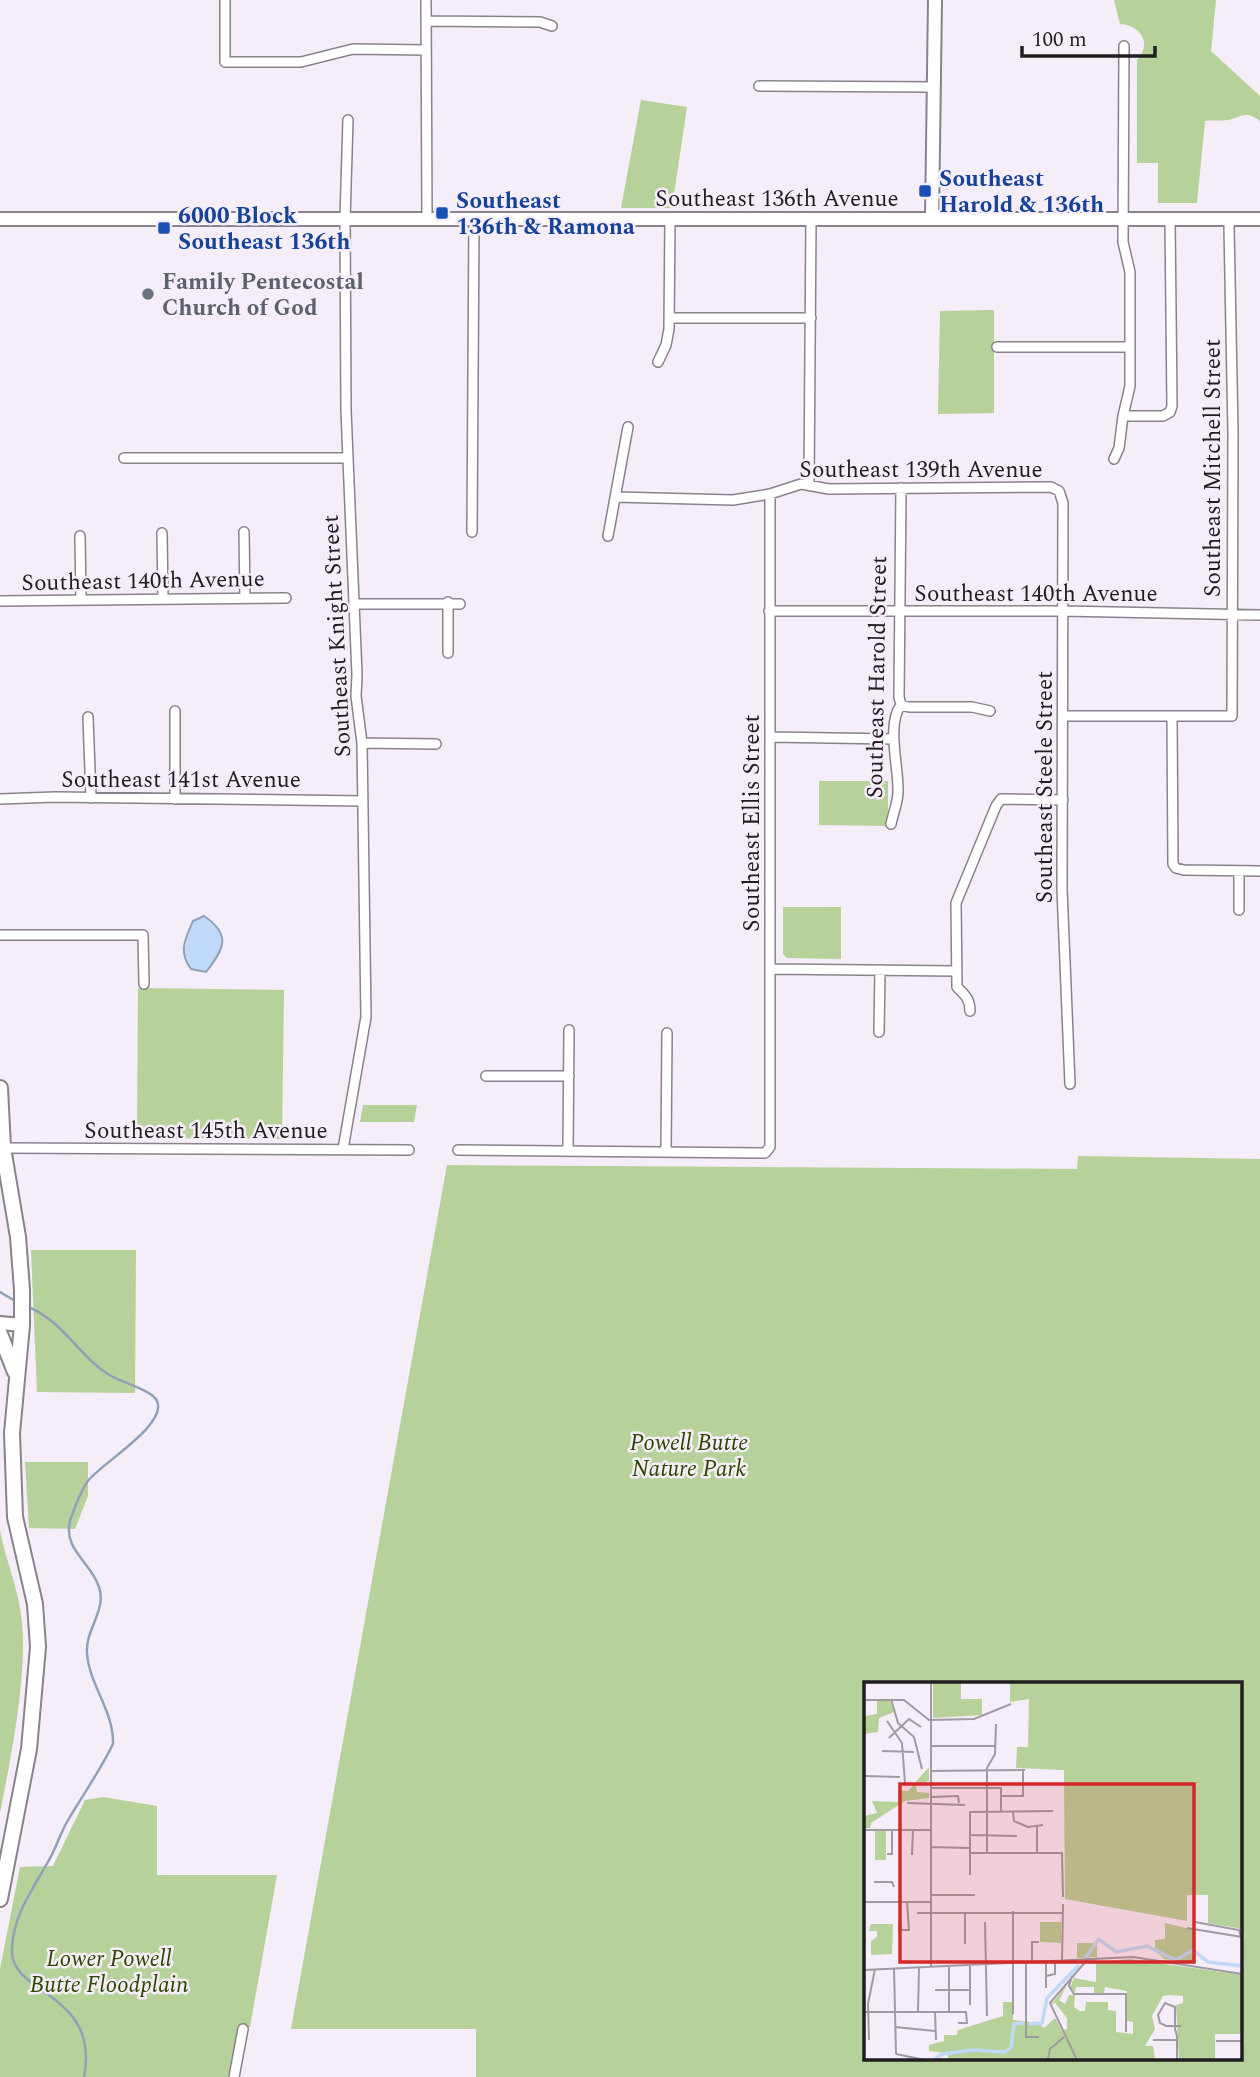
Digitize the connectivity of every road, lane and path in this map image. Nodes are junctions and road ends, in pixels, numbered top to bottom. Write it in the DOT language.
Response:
graph roads {
  1 [pos="225,0"];
  2 [pos="426,0"];
  3 [pos="935,0"];
  4 [pos="426,21"];
  5 [pos="552,26"];
  6 [pos="1124,46"];
  7 [pos="426,50"];
  8 [pos="759,86"];
  9 [pos="934,87"];
  10 [pos="348,120"];
  11 [pos="0,219"];
  12 [pos="345,219"];
  13 [pos="427,219"];
  14 [pos="474,219"];
  15 [pos="670,219"];
  16 [pos="811,219"];
  17 [pos="932,219"];
  18 [pos="1123,219"];
  19 [pos="1170,219"];
  20 [pos="1231,219"];
  21 [pos="1260,219"];
  22 [pos="669,318"];
  23 [pos="811,318"];
  24 [pos="1130,346"];
  25 [pos="997,347"];
  26 [pos="658,362"];
  27 [pos="1123,416"];
  28 [pos="628,427"];
  29 [pos="124,458"];
  30 [pos="347,458"];
  31 [pos="1114,459"];
  32 [pos="809,485"];
  33 [pos="901,488"];
  34 [pos="1059,491"];
  35 [pos="770,494"];
  36 [pos="615,497"];
  37 [pos="244,532"];
  38 [pos="472,532"];
  39 [pos="162,533"];
  40 [pos="80,536"];
  41 [pos="608,536"];
  42 [pos="245,598"];
  43 [pos="286,598"];
  44 [pos="163,599"];
  45 [pos="81,600"];
  46 [pos="0,601"];
  47 [pos="448,603"];
  48 [pos="354,604"];
  49 [pos="460,604"];
  50 [pos="769,611"];
  51 [pos="899,611"];
  52 [pos="1063,611"];
  53 [pos="1233,614"];
  54 [pos="1260,615"];
  55 [pos="448,653"];
  56 [pos="901,705"];
  57 [pos="175,711"];
  58 [pos="990,712"];
  59 [pos="1064,716"];
  60 [pos="88,717"];
  61 [pos="1172,717"];
  62 [pos="770,737"];
  63 [pos="893,739"];
  64 [pos="362,743"];
  65 [pos="436,744"];
  66 [pos="91,798"];
  67 [pos="0,799"];
  68 [pos="175,799"];
  69 [pos="1063,800"];
  70 [pos="363,801"];
  71 [pos="891,824"];
  72 [pos="1239,871"];
  73 [pos="1260,871"];
  74 [pos="1239,910"];
  75 [pos="0,935"];
  76 [pos="771,970"];
  77 [pos="880,970"];
  78 [pos="956,971"];
  79 [pos="144,984"];
  80 [pos="970,1011"];
  81 [pos="569,1030"];
  82 [pos="880,1032"];
  83 [pos="667,1033"];
  84 [pos="486,1076"];
  85 [pos="569,1076"];
  86 [pos="1070,1084"];
  87 [pos="0,1091"];
  88 [pos="3,1148"];
  89 [pos="343,1149"];
  90 [pos="409,1150"];
  91 [pos="458,1150"];
  92 [pos="568,1150"];
  93 [pos="666,1151"];
  94 [pos="22,1321"];
  95 [pos="0,1323"];
  96 [pos="0,1334"];
  97 [pos="17,1380"];
  98 [pos="0,1899"];
  99 [pos="243,2029"];
  100 [pos="234,2077"];
  1 -- 7 [label="street"];
  2 -- 4 [label="street"];
  3 -- 9 [label="street"];
  4 -- 5 [label="street"];
  4 -- 7 [label="street"];
  6 -- 18 [label="street"];
  7 -- 13 [label="street"];
  8 -- 9 [label="street"];
  9 -- 17 [label="street"];
  10 -- 12 [label="street, Southeast Knight Street"];
  11 -- 12 [label="street, Southeast 136th Avenue"];
  12 -- 13 [label="street, Southeast 136th Avenue"];
  12 -- 30 [label="street, Southeast Knight Street"];
  13 -- 14 [label="street, Southeast 136th Avenue"];
  14 -- 15 [label="street, Southeast 136th Avenue"];
  14 -- 38 [label="street"];
  15 -- 16 [label="street, Southeast 136th Avenue"];
  15 -- 22 [label="street"];
  16 -- 17 [label="street, Southeast 136th Avenue"];
  16 -- 23 [label="street"];
  17 -- 18 [label="street, Southeast 136th Avenue"];
  18 -- 19 [label="street, Southeast 136th Avenue"];
  18 -- 24 [label="street"];
  19 -- 20 [label="street, Southeast 136th Avenue"];
  19 -- 27 [label="street"];
  20 -- 21 [label="street, Southeast 136th Avenue"];
  20 -- 53 [label="street, Southeast Mitchell Street"];
  22 -- 23 [label="street"];
  22 -- 26 [label="street"];
  23 -- 32 [label="street"];
  24 -- 25 [label="street"];
  24 -- 27 [label="street"];
  27 -- 31 [label="street"];
  28 -- 36 [label="street"];
  29 -- 30 [label="street"];
  30 -- 48 [label="street, Southeast Knight Street"];
  32 -- 33 [label="street, Southeast 139th Avenue"];
  32 -- 35 [label="street, Southeast 139th Avenue"];
  33 -- 34 [label="street, Southeast 139th Avenue"];
  33 -- 51 [label="street, Southeast Harold Street"];
  34 -- 52 [label="street, Southeast Steele Street"];
  35 -- 36 [label="street, Southeast 139th Avenue"];
  35 -- 50 [label="street, Southeast Ellis Street"];
  36 -- 41 [label="street"];
  37 -- 42 [label="street"];
  39 -- 44 [label="street"];
  40 -- 45 [label="street"];
  42 -- 43 [label="street, Southeast 140th Avenue"];
  42 -- 44 [label="street, Southeast 140th Avenue"];
  44 -- 45 [label="street, Southeast 140th Avenue"];
  45 -- 46 [label="street, Southeast 140th Avenue"];
  47 -- 48 [label="street"];
  47 -- 49 [label="street"];
  47 -- 55 [label="street"];
  48 -- 64 [label="street, Southeast Knight Street"];
  50 -- 51 [label="street, Southeast 140th Avenue"];
  50 -- 62 [label="street, Southeast Ellis Street"];
  51 -- 52 [label="street, Southeast 140th Avenue"];
  51 -- 56 [label="street, Southeast Harold Street"];
  52 -- 53 [label="street, Southeast 140th Avenue"];
  52 -- 59 [label="street, Southeast Steele Street"];
  53 -- 54 [label="street, Southeast 140th Avenue"];
  53 -- 61 [label="street, Southeast Mitchell Street"];
  56 -- 58 [label="street"];
  56 -- 63 [label="street, Southeast Harold Street"];
  57 -- 68 [label="street"];
  59 -- 61 [label="street"];
  59 -- 69 [label="street, Southeast Steele Street"];
  60 -- 66 [label="street"];
  61 -- 72 [label="street"];
  62 -- 63 [label="street"];
  62 -- 76 [label="street, Southeast Ellis Street"];
  63 -- 71 [label="street, Southeast Harold Street"];
  64 -- 65 [label="street"];
  64 -- 70 [label="street, Southeast Knight Street"];
  66 -- 67 [label="street, Southeast 141st Avenue"];
  66 -- 68 [label="street, Southeast 141st Avenue"];
  68 -- 70 [label="street, Southeast 141st Avenue"];
  69 -- 78 [label="street"];
  69 -- 86 [label="street, Southeast Steele Street"];
  70 -- 89 [label="street, Southeast Knight Street"];
  72 -- 73 [label="street"];
  72 -- 74 [label="street"];
  75 -- 79 [label="street"];
  76 -- 77 [label="street"];
  76 -- 93 [label="street, Southeast Ellis Street"];
  77 -- 78 [label="street"];
  77 -- 82 [label="street"];
  78 -- 80 [label="street"];
  81 -- 85 [label="street"];
  83 -- 93 [label="street"];
  84 -- 85 [label="street"];
  85 -- 92 [label="street"];
  87 -- 88 [label="main road"];
  88 -- 89 [label="street, Southeast 145th Avenue"];
  88 -- 94 [label="main road"];
  89 -- 90 [label="street, Southeast 145th Avenue"];
  91 -- 92 [label="street"];
  92 -- 93 [label="street"];
  94 -- 95 [label="street"];
  94 -- 97 [label="main road"];
  96 -- 97 [label="main road"];
  97 -- 98 [label="main road"];
  99 -- 100 [label="street"];
}
